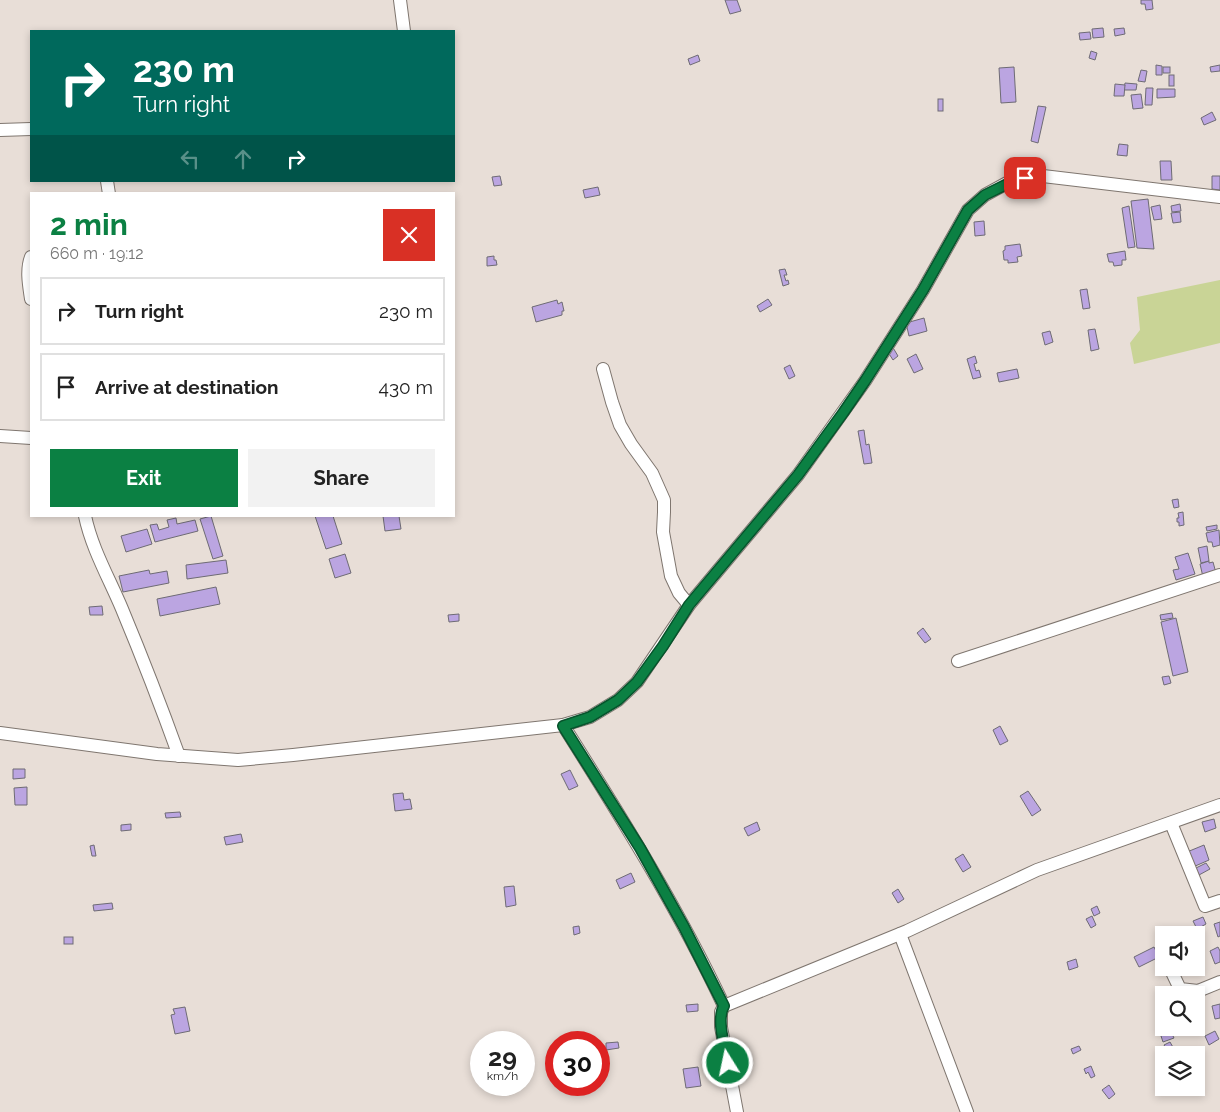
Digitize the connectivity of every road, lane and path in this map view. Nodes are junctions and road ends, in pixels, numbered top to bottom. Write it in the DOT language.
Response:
graph roads {
  1 [pos="400,0"];
  2 [pos="404,30"];
  3 [pos="30,129"];
  4 [pos="0,130"];
  5 [pos="1220,197"];
  6 [pos="30,262"];
  7 [pos="30,294"];
  8 [pos="603,369"];
  9 [pos="0,436"];
  10 [pos="30,438"];
  11 [pos="85,517"];
  12 [pos="1220,575"];
  13 [pos="689,605"];
  14 [pos="958,661"];
  15 [pos="563,726"];
  16 [pos="0,733"];
  17 [pos="179,756"];
  18 [pos="1220,806"];
  19 [pos="1171,822"];
  20 [pos="1220,901"];
  21 [pos="900,934"];
  22 [pos="1174,976"];
  23 [pos="1220,982"];
  24 [pos="724,1006"];
  25 [pos="737,1112"];
  26 [pos="967,1112"];
  1 -- 2 [label="street"];
  3 -- 4 [label="street"];
  5 -- 13 [label="street"];
  6 -- 7 [label="street"];
  8 -- 13 [label="street"];
  9 -- 10 [label="street"];
  11 -- 17 [label="street"];
  12 -- 14 [label="street"];
  13 -- 15 [label="street"];
  15 -- 17 [label="street"];
  15 -- 24 [label="street"];
  16 -- 17 [label="street"];
  18 -- 19 [label="street"];
  19 -- 20 [label="street"];
  19 -- 21 [label="street"];
  21 -- 24 [label="street"];
  21 -- 26 [label="street"];
  22 -- 23 [label="street"];
  24 -- 25 [label="street"];
}
